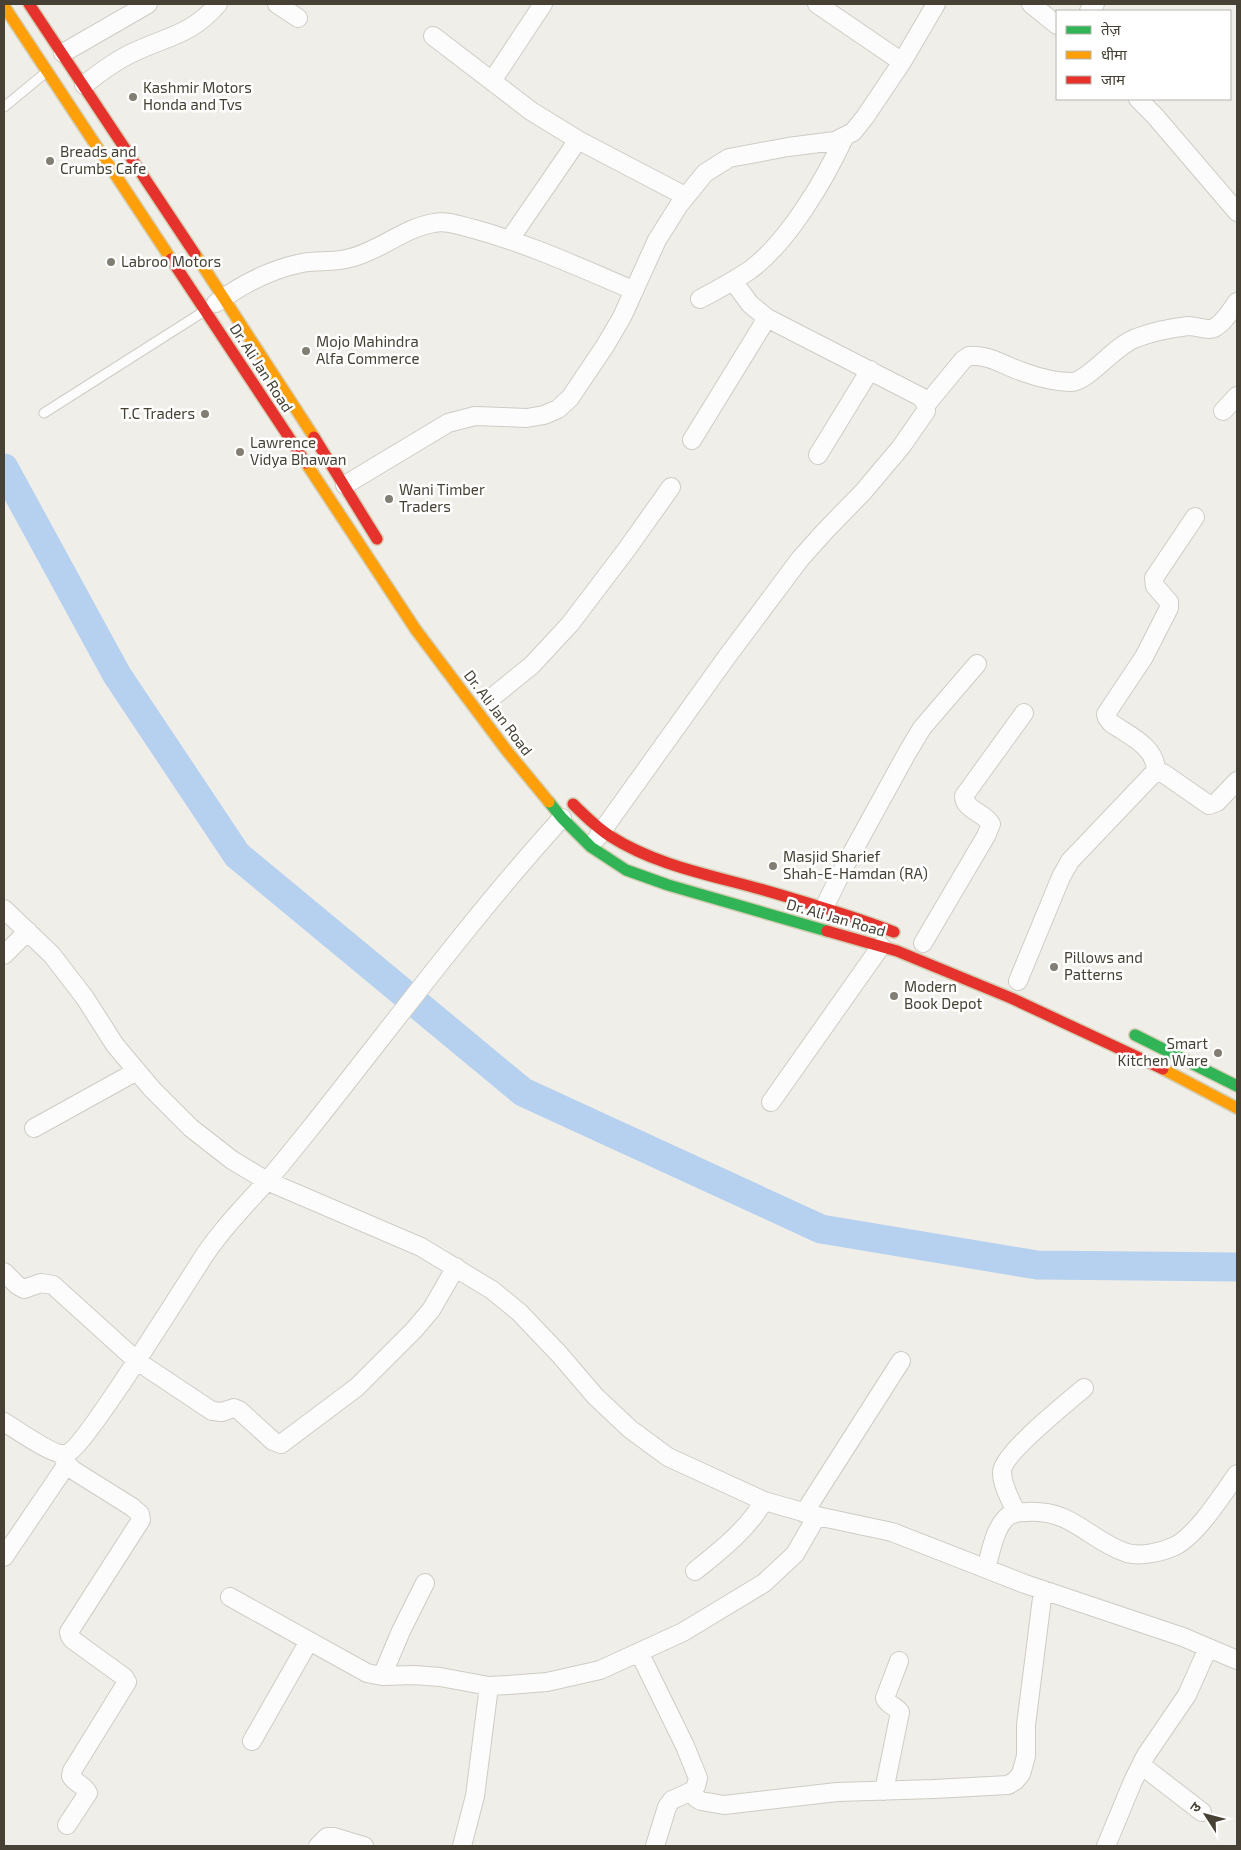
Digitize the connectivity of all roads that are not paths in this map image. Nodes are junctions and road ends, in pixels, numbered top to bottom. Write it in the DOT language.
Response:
graph roads {
  1 [pos="28,4"];
  2 [pos="148,4"];
  3 [pos="218,4"];
  4 [pos="278,4"];
  5 [pos="543,4"];
  6 [pos="818,4"];
  7 [pos="936,4"];
  8 [pos="1031,4"];
  9 [pos="4,6"];
  10 [pos="298,18"];
  11 [pos="1056,24"];
  12 [pos="433,36"];
  13 [pos="63,53"];
  14 [pos="902,62"];
  15 [pos="48,71"];
  16 [pos="492,81"];
  17 [pos="84,85"];
  18 [pos="1139,100"];
  19 [pos="4,107"];
  20 [pos="844,138"];
  21 [pos="578,140"];
  22 [pos="686,196"];
  23 [pos="1237,212"];
  24 [pos="510,239"];
  25 [pos="733,281"];
  26 [pos="633,290"];
  27 [pos="223,298"];
  28 [pos="700,299"];
  29 [pos="1237,302"];
  30 [pos="206,310"];
  31 [pos="767,318"];
  32 [pos="870,370"];
  33 [pos="1237,396"];
  34 [pos="926,405"];
  35 [pos="1223,411"];
  36 [pos="44,413"];
  37 [pos="692,440"];
  38 [pos="818,455"];
  39 [pos="345,485"];
  40 [pos="671,487"];
  41 [pos="1195,517"];
  42 [pos="382,548"];
  43 [pos="978,664"];
  44 [pos="489,699"];
  45 [pos="1024,713"];
  46 [pos="1156,773"];
  47 [pos="1237,781"];
  48 [pos="564,794"];
  49 [pos="562,818"];
  50 [pos="602,830"];
  51 [pos="591,847"];
  52 [pos="824,908"];
  53 [pos="4,909"];
  54 [pos="28,931"];
  55 [pos="918,941"];
  56 [pos="881,946"];
  57 [pos="4,955"];
  58 [pos="1018,981"];
  59 [pos="1125,1030"];
  60 [pos="137,1071"];
  61 [pos="1237,1086"];
  62 [pos="772,1102"];
  63 [pos="1237,1108"];
  64 [pos="34,1128"];
  65 [pos="267,1181"];
  66 [pos="456,1267"];
  67 [pos="4,1272"];
  68 [pos="901,1360"];
  69 [pos="136,1361"];
  70 [pos="1084,1388"];
  71 [pos="4,1422"];
  72 [pos="65,1459"];
  73 [pos="1237,1474"];
  74 [pos="764,1501"];
  75 [pos="1016,1512"];
  76 [pos="810,1515"];
  77 [pos="4,1557"];
  78 [pos="986,1568"];
  79 [pos="695,1572"];
  80 [pos="425,1584"];
  81 [pos="1043,1590"];
  82 [pos="230,1597"];
  83 [pos="309,1641"];
  84 [pos="1208,1648"];
  85 [pos="639,1652"];
  86 [pos="1236,1658"];
  87 [pos="899,1661"];
  88 [pos="382,1676"];
  89 [pos="489,1686"];
  90 [pos="252,1741"];
  91 [pos="1141,1765"];
  92 [pos="692,1791"];
  93 [pos="884,1791"];
  94 [pos="1202,1812"];
  95 [pos="67,1825"];
  96 [pos="318,1846"];
  97 [pos="364,1846"];
  98 [pos="462,1846"];
  99 [pos="655,1846"];
  100 [pos="1106,1846"];
  1 -- 13 [label="main road, Dr. Ali Jan Road"];
  2 -- 13 [label="street"];
  3 -- 17 [label="street"];
  4 -- 10 [label="street"];
  5 -- 16 [label="street"];
  6 -- 14 [label="street"];
  7 -- 14 [label="street"];
  8 -- 11 [label="street"];
  9 -- 15 [label="main road, Dr. Ali Jan Road"];
  12 -- 16 [label="street"];
  13 -- 17 [label="main road, Dr. Ali Jan Road"];
  14 -- 20 [label="street"];
  15 -- 19 [label="lane"];
  15 -- 30 [label="main road, Dr. Ali Jan Road"];
  16 -- 21 [label="street"];
  17 -- 27 [label="main road, Dr. Ali Jan Road"];
  18 -- 23 [label="street"];
  20 -- 22 [label="street"];
  20 -- 25 [label="street"];
  21 -- 22 [label="street"];
  21 -- 24 [label="street"];
  22 -- 26 [label="street"];
  24 -- 26 [label="street"];
  24 -- 27 [label="street"];
  25 -- 28 [label="street"];
  25 -- 31 [label="street"];
  26 -- 39 [label="street"];
  27 -- 30 [label="street"];
  27 -- 39 [label="main road, Dr. Ali Jan Road"];
  29 -- 34 [label="street"];
  30 -- 36 [label="lane"];
  30 -- 49 [label="main road, Dr. Ali Jan Road"];
  31 -- 32 [label="street"];
  31 -- 37 [label="street"];
  32 -- 34 [label="street"];
  32 -- 38 [label="street"];
  33 -- 35 [label="street"];
  34 -- 50 [label="street"];
  39 -- 42 [label="main road, Dr. Ali Jan Road"];
  40 -- 44 [label="street"];
  41 -- 46 [label="street"];
  43 -- 52 [label="street"];
  45 -- 55 [label="street"];
  46 -- 47 [label="street"];
  46 -- 58 [label="street"];
  48 -- 50 [label="main road, Dr. Ali Jan Road"];
  49 -- 51 [label="main road, Dr. Ali Jan Road"];
  49 -- 65 [label="street"];
  50 -- 51 [label="street"];
  50 -- 52 [label="main road, Dr. Ali Jan Road"];
  51 -- 56 [label="main road, Dr. Ali Jan Road"];
  52 -- 55 [label="main road, Dr. Ali Jan Road"];
  53 -- 54 [label="street"];
  54 -- 57 [label="street"];
  54 -- 60 [label="street"];
  56 -- 62 [label="street"];
  56 -- 63 [label="main road, Dr. Ali Jan Road"];
  59 -- 61 [label="main road"];
  60 -- 64 [label="street"];
  60 -- 65 [label="street"];
  65 -- 66 [label="street"];
  65 -- 69 [label="street"];
  66 -- 69 [label="street"];
  66 -- 74 [label="street"];
  67 -- 69 [label="street"];
  68 -- 76 [label="street"];
  69 -- 72 [label="street"];
  70 -- 75 [label="street"];
  71 -- 72 [label="street"];
  72 -- 77 [label="street"];
  72 -- 95 [label="street"];
  73 -- 75 [label="street"];
  74 -- 76 [label="street"];
  74 -- 79 [label="street"];
  75 -- 78 [label="street"];
  76 -- 78 [label="street"];
  76 -- 85 [label="street"];
  78 -- 81 [label="street"];
  80 -- 88 [label="street"];
  81 -- 84 [label="street"];
  81 -- 93 [label="street"];
  82 -- 83 [label="street"];
  83 -- 88 [label="street"];
  83 -- 90 [label="street"];
  84 -- 86 [label="street"];
  84 -- 91 [label="street"];
  85 -- 89 [label="street"];
  85 -- 92 [label="street"];
  87 -- 93 [label="street"];
  88 -- 89 [label="street"];
  89 -- 98 [label="street"];
  91 -- 94 [label="street"];
  91 -- 100 [label="street"];
  92 -- 93 [label="street"];
  92 -- 99 [label="street"];
  96 -- 97 [label="street"];
}
